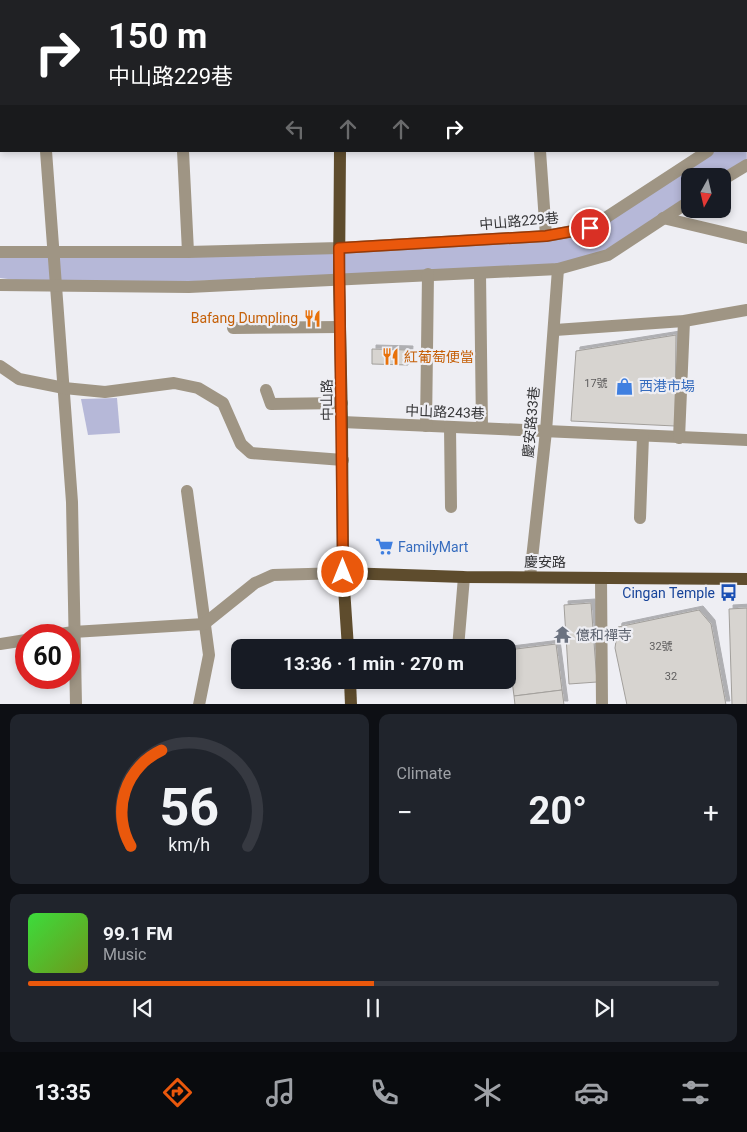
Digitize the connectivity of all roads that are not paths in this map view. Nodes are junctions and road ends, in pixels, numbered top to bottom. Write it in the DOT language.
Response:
graph roads {
  1 [pos="46,152"];
  2 [pos="183,152"];
  3 [pos="340,152"];
  4 [pos="540,152"];
  5 [pos="706,152"];
  6 [pos="747,165"];
  7 [pos="731,175"];
  8 [pos="681,207"];
  9 [pos="663,218"];
  10 [pos="546,236"];
  11 [pos="747,238"];
  12 [pos="339,248"];
  13 [pos="54,251"];
  14 [pos="0,252"];
  15 [pos="188,252"];
  16 [pos="558,269"];
  17 [pos="480,273"];
  18 [pos="428,274"];
  19 [pos="338,278"];
  20 [pos="55,284"];
  21 [pos="0,285"];
  22 [pos="747,310"];
  23 [pos="684,321"];
  24 [pos="340,327"];
  25 [pos="233,328"];
  26 [pos="555,330"];
  27 [pos="0,366"];
  28 [pos="64,388"];
  29 [pos="266,390"];
  30 [pos="342,403"];
  31 [pos="342,422"];
  32 [pos="426,426"];
  33 [pos="450,427"];
  34 [pos="482,428"];
  35 [pos="546,431"];
  36 [pos="643,436"];
  37 [pos="680,438"];
  38 [pos="747,440"];
  39 [pos="343,460"];
  40 [pos="187,491"];
  41 [pos="451,506"];
  42 [pos="640,518"];
  43 [pos="343,572"];
  44 [pos="464,577"];
  45 [pos="530,577"];
  46 [pos="601,578"];
  47 [pos="747,579"];
  48 [pos="73,624"];
  49 [pos="204,624"];
  50 [pos="80,632"];
  51 [pos="347,639"];
  52 [pos="459,639"];
  53 [pos="15,642"];
  54 [pos="0,644"];
  55 [pos="75,689"];
  56 [pos="350,689"];
  57 [pos="76,704"];
  58 [pos="199,704"];
  59 [pos="351,704"];
  60 [pos="602,704"];
  1 -- 13 [label="street"];
  2 -- 15 [label="street"];
  3 -- 12 [label="main road, 中山路"];
  4 -- 10 [label="street"];
  5 -- 10 [label="street, 中山路229巷"];
  6 -- 7 [label="street"];
  8 -- 9 [label="street"];
  9 -- 11 [label="street"];
  9 -- 16 [label="street"];
  10 -- 12 [label="street, 中山路229巷"];
  12 -- 15 [label="street, 中山路229巷"];
  12 -- 19 [label="main road, 中山路"];
  13 -- 14 [label="street, 中山路229巷"];
  13 -- 15 [label="street, 中山路229巷"];
  13 -- 20 [label="street"];
  16 -- 17 [label="street"];
  16 -- 26 [label="street, 慶安路33巷"];
  17 -- 18 [label="street"];
  17 -- 34 [label="street"];
  18 -- 19 [label="street"];
  18 -- 32 [label="street"];
  19 -- 20 [label="street"];
  19 -- 24 [label="main road, 中山路"];
  20 -- 21 [label="street"];
  20 -- 28 [label="street"];
  22 -- 23 [label="street"];
  23 -- 26 [label="street"];
  23 -- 37 [label="street"];
  24 -- 25 [label="street"];
  24 -- 30 [label="main road, 中山路"];
  26 -- 35 [label="street, 慶安路33巷"];
  27 -- 28 [label="street"];
  28 -- 39 [label="street"];
  28 -- 48 [label="street"];
  29 -- 30 [label="street"];
  30 -- 31 [label="main road, 中山路"];
  31 -- 32 [label="street, 中山路243巷"];
  31 -- 39 [label="main road, 中山路"];
  32 -- 33 [label="street, 中山路243巷"];
  33 -- 34 [label="street, 中山路243巷"];
  33 -- 41 [label="street"];
  34 -- 35 [label="street, 中山路243巷"];
  35 -- 36 [label="street, 中山路243巷"];
  35 -- 45 [label="street, 慶安路33巷"];
  36 -- 37 [label="street, 中山路243巷"];
  36 -- 42 [label="street"];
  37 -- 38 [label="street, 中山路243巷"];
  39 -- 43 [label="main road, 中山路"];
  40 -- 49 [label="street"];
  43 -- 44 [label="main road, 慶安路"];
  43 -- 49 [label="street"];
  43 -- 51 [label="main road, 中山路"];
  44 -- 45 [label="main road, 慶安路"];
  44 -- 52 [label="street"];
  45 -- 46 [label="main road, 慶安路"];
  46 -- 47 [label="main road, 慶安路"];
  46 -- 60 [label="street"];
  49 -- 50 [label="street"];
  49 -- 58 [label="street"];
  53 -- 54 [label="street"];
  55 -- 57 [label="street"];
  56 -- 59 [label="main road"];
}
